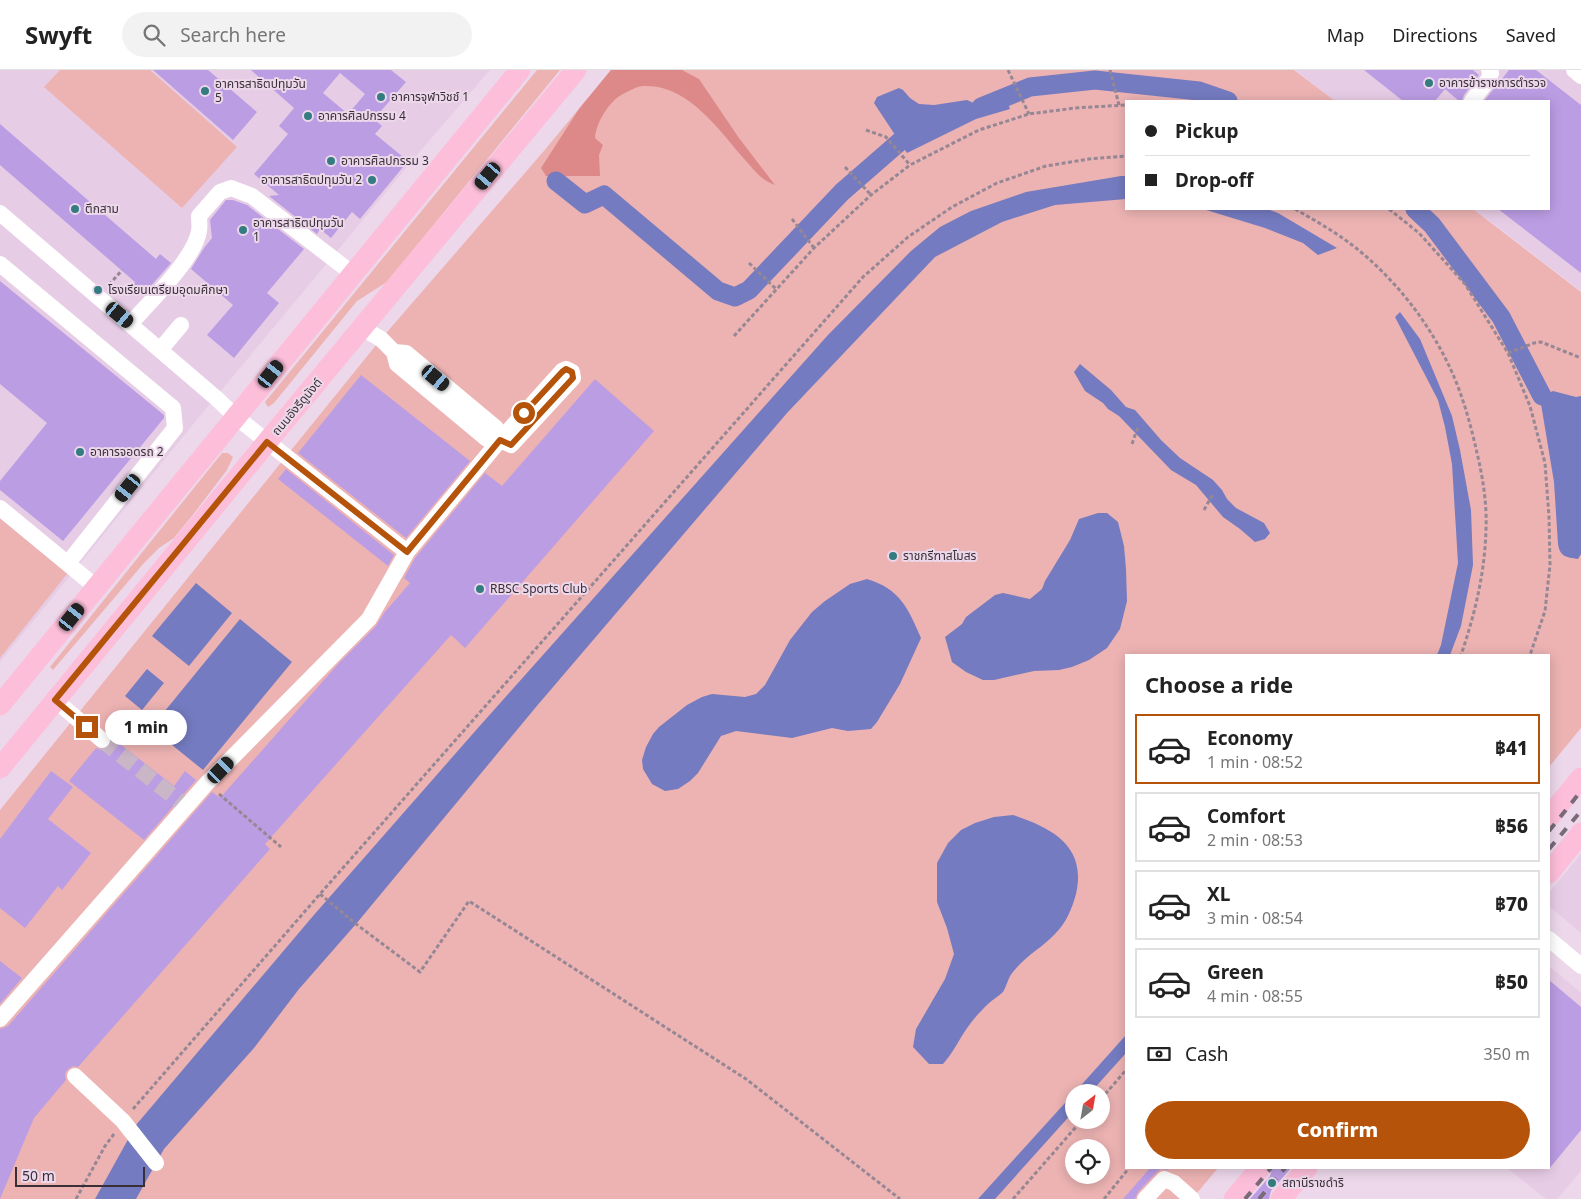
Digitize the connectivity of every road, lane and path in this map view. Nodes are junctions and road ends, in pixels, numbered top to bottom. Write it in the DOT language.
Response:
graph roads {
  1 [pos="520,70"];
  2 [pos="576,70"];
  3 [pos="1008,70"];
  4 [pos="1490,70"];
  5 [pos="1574,70"];
  6 [pos="1111,72"];
  7 [pos="1581,76"];
  8 [pos="1473,100"];
  9 [pos="1119,105"];
  10 [pos="1125,105"];
  11 [pos="1029,114"];
  12 [pos="866,130"];
  13 [pos="1125,156"];
  14 [pos="910,165"];
  15 [pos="845,166"];
  16 [pos="871,195"];
  17 [pos="1297,210"];
  18 [pos="1390,210"];
  19 [pos="0,213"];
  20 [pos="792,220"];
  21 [pos="814,248"];
  22 [pos="0,264"];
  23 [pos="749,264"];
  24 [pos="353,274"];
  25 [pos="776,290"];
  26 [pos="130,324"];
  27 [pos="181,325"];
  28 [pos="362,328"];
  29 [pos="734,336"];
  30 [pos="160,350"];
  31 [pos="1508,353"];
  32 [pos="1581,358"];
  33 [pos="236,417"];
  34 [pos="1138,427"];
  35 [pos="500,440"];
  36 [pos="267,442"];
  37 [pos="1132,444"];
  38 [pos="1213,494"];
  39 [pos="0,508"];
  40 [pos="1204,510"];
  41 [pos="407,552"];
  42 [pos="68,563"];
  43 [pos="96,587"];
  44 [pos="1461,654"];
  45 [pos="1530,654"];
  46 [pos="55,700"];
  47 [pos="0,705"];
  48 [pos="102,740"];
  49 [pos="0,768"];
  50 [pos="1581,778"];
  51 [pos="207,783"];
  52 [pos="1550,816"];
  53 [pos="1581,834"];
  54 [pos="281,847"];
  55 [pos="1550,872"];
  56 [pos="320,894"];
  57 [pos="1550,940"];
  58 [pos="1581,966"];
  59 [pos="0,1019"];
  60 [pos="1125,1071"];
  61 [pos="75,1076"];
  62 [pos="1110,1089"];
  63 [pos="126,1125"];
  64 [pos="1074,1129"];
  65 [pos="156,1162"];
  66 [pos="1128,1169"];
  67 [pos="1259,1169"];
  68 [pos="1306,1169"];
  69 [pos="76,1199"];
  70 [pos="900,1199"];
  71 [pos="1013,1199"];
  72 [pos="1104,1199"];
  73 [pos="1146,1199"];
  74 [pos="1192,1199"];
  75 [pos="1234,1199"];
  76 [pos="1281,1199"];
  1 -- 24 [label="main road"];
  2 -- 28 [label="main road, ถนนอังรีดูนังต์"];
  3 -- 11 [label="path"];
  4 -- 8 [label="street"];
  5 -- 7 [label="street"];
  6 -- 9 [label="path"];
  9 -- 10 [label="path"];
  9 -- 11 [label="path"];
  11 -- 14 [label="path"];
  12 -- 14 [label="path"];
  13 -- 56 [label="path"];
  14 -- 16 [label="path"];
  15 -- 16 [label="path"];
  16 -- 21 [label="path"];
  17 -- 44 [label="path"];
  18 -- 31 [label="path"];
  19 -- 26 [label="street"];
  20 -- 21 [label="path"];
  21 -- 25 [label="path"];
  22 -- 42 [label="street"];
  23 -- 25 [label="path"];
  24 -- 26 [label="street"];
  24 -- 33 [label="main road"];
  25 -- 29 [label="path"];
  26 -- 30 [label="street"];
  27 -- 30 [label="street"];
  28 -- 35 [label="street"];
  28 -- 36 [label="main road, ถนนอังรีดูนังต์"];
  30 -- 33 [label="street"];
  31 -- 32 [label="path"];
  31 -- 45 [label="path"];
  33 -- 36 [label="street"];
  33 -- 43 [label="main road"];
  34 -- 37 [label="path"];
  35 -- 35 [label="street"];
  35 -- 41 [label="street"];
  36 -- 41 [label="street"];
  36 -- 46 [label="main road, ถนนอังรีดูนังต์"];
  38 -- 40 [label="path"];
  39 -- 42 [label="street"];
  41 -- 51 [label="street"];
  42 -- 43 [label="street"];
  43 -- 47 [label="main road"];
  46 -- 48 [label="street"];
  46 -- 49 [label="main road, ถนนอังรีดูนังต์"];
  50 -- 52 [label="main road"];
  51 -- 54 [label="path"];
  51 -- 59 [label="street"];
  53 -- 55 [label="main road"];
  56 -- 63 [label="path"];
  56 -- 70 [label="path"];
  57 -- 58 [label="street"];
  60 -- 62 [label="path"];
  61 -- 63 [label="street"];
  63 -- 65 [label="street"];
  63 -- 69 [label="path"];
  64 -- 71 [label="path"];
  66 -- 72 [label="path"];
  67 -- 75 [label="main road"];
  68 -- 76 [label="main road"];
  73 -- 74 [label="street"];
}
